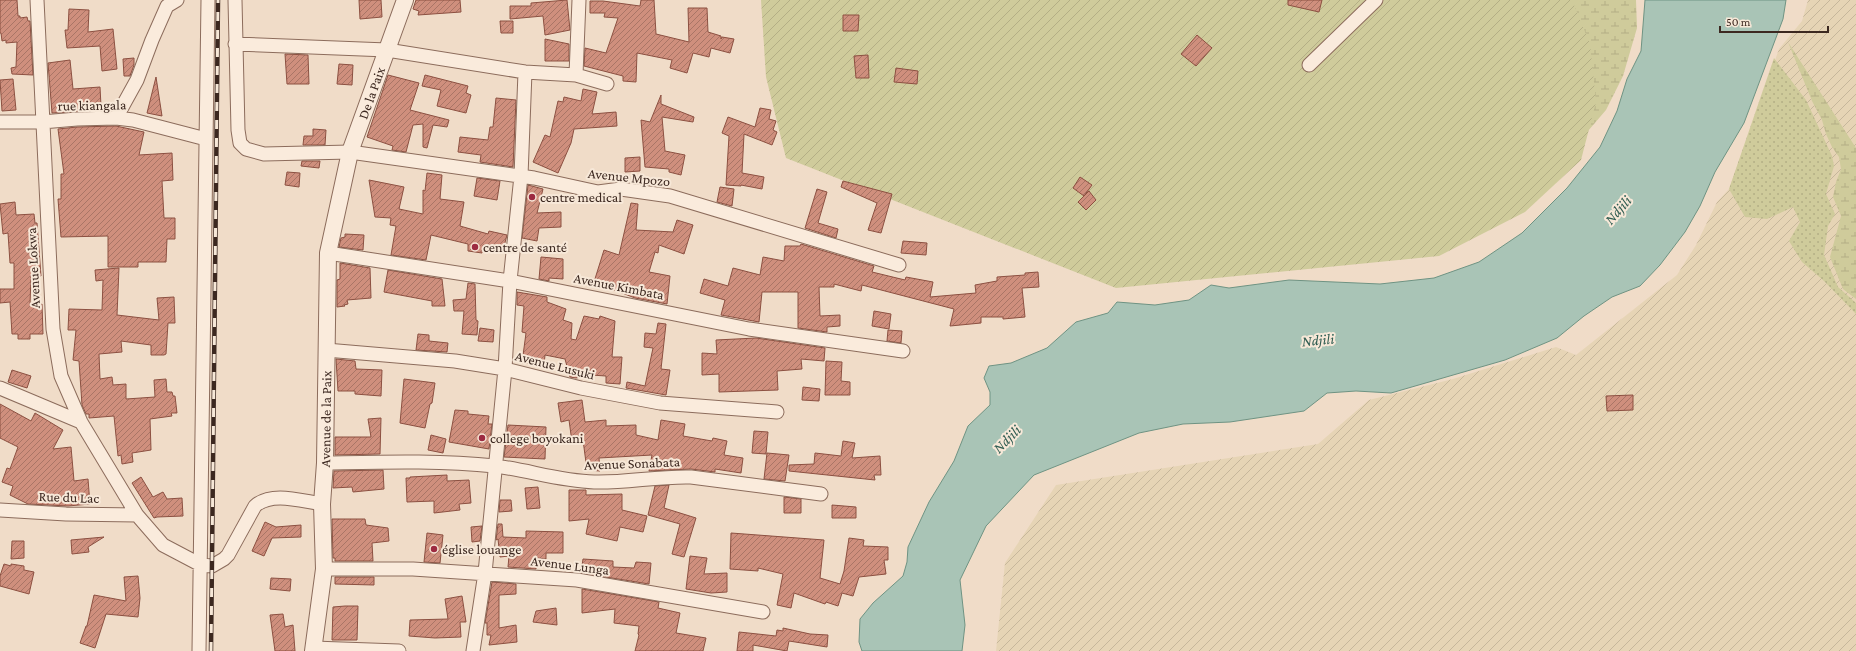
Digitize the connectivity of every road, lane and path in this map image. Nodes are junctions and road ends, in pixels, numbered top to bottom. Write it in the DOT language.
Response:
graph roads {
  1 [pos="37,0"];
  2 [pos="177,0"];
  3 [pos="235,0"];
  4 [pos="405,0"];
  5 [pos="579,0"];
  6 [pos="1376,0"];
  7 [pos="204,2"];
  8 [pos="235,44"];
  9 [pos="387,50"];
  10 [pos="1309,64"];
  11 [pos="525,72"];
  12 [pos="576,75"];
  13 [pos="607,84"];
  14 [pos="116,118"];
  15 [pos="0,122"];
  16 [pos="42,122"];
  17 [pos="206,139"];
  18 [pos="350,152"];
  19 [pos="521,176"];
  20 [pos="343,188"];
  21 [pos="328,253"];
  22 [pos="898,265"];
  23 [pos="510,281"];
  24 [pos="326,350"];
  25 [pos="903,351"];
  26 [pos="505,369"];
  27 [pos="0,388"];
  28 [pos="777,412"];
  29 [pos="81,422"];
  30 [pos="324,463"];
  31 [pos="494,466"];
  32 [pos="821,494"];
  33 [pos="322,504"];
  34 [pos="0,510"];
  35 [pos="137,515"];
  36 [pos="201,565"];
  37 [pos="324,569"];
  38 [pos="485,574"];
  39 [pos="764,612"];
  40 [pos="313,649"];
  41 [pos="199,651"];
  42 [pos="399,651"];
  43 [pos="473,651"];
  1 -- 16 [label="street, Avenue Lokwa"];
  2 -- 14 [label="street"];
  3 -- 8 [label="street, Avenue Mpozo"];
  4 -- 9 [label="street, De la Paix"];
  5 -- 12 [label="street"];
  6 -- 10 [label="street"];
  7 -- 17 [label="street"];
  8 -- 9 [label="street"];
  8 -- 18 [label="street, Avenue Mpozo"];
  9 -- 11 [label="street"];
  9 -- 18 [label="street, De la Paix"];
  11 -- 12 [label="street"];
  11 -- 19 [label="street"];
  12 -- 13 [label="street"];
  14 -- 16 [label="street, rue kiangala"];
  14 -- 17 [label="street, rue kiangala"];
  15 -- 16 [label="street, rue kiangala"];
  16 -- 29 [label="street, Avenue Lokwa"];
  17 -- 36 [label="street"];
  18 -- 19 [label="street, Avenue Mpozo"];
  18 -- 20 [label="street, De la Paix"];
  19 -- 22 [label="street, Avenue Mpozo"];
  19 -- 23 [label="street"];
  20 -- 21 [label="street, Avenue de la Paix"];
  21 -- 23 [label="street, Avenue Kimbata"];
  21 -- 24 [label="street, Avenue de la Paix"];
  23 -- 25 [label="street, Avenue Kimbata"];
  23 -- 26 [label="street"];
  24 -- 26 [label="street, Avenue Lusuki"];
  24 -- 30 [label="street, Avenue de la Paix"];
  26 -- 28 [label="street, Avenue Lusuki"];
  26 -- 31 [label="street"];
  27 -- 29 [label="street"];
  29 -- 35 [label="street, Avenue Lokwa"];
  30 -- 31 [label="street, Avenue Sonabata"];
  30 -- 33 [label="street, Avenue de la Paix"];
  31 -- 32 [label="street, Avenue Sonabata"];
  31 -- 38 [label="street"];
  33 -- 36 [label="street"];
  33 -- 37 [label="street, Avenue de la Paix"];
  34 -- 35 [label="street, Rue du Lac"];
  35 -- 36 [label="street, Avenue Lokwa"];
  36 -- 41 [label="street"];
  37 -- 38 [label="street, Avenue Lunga"];
  37 -- 40 [label="street, Avenue de la Paix"];
  38 -- 39 [label="street, Avenue Lunga"];
  38 -- 43 [label="street"];
  40 -- 42 [label="street"];
}
